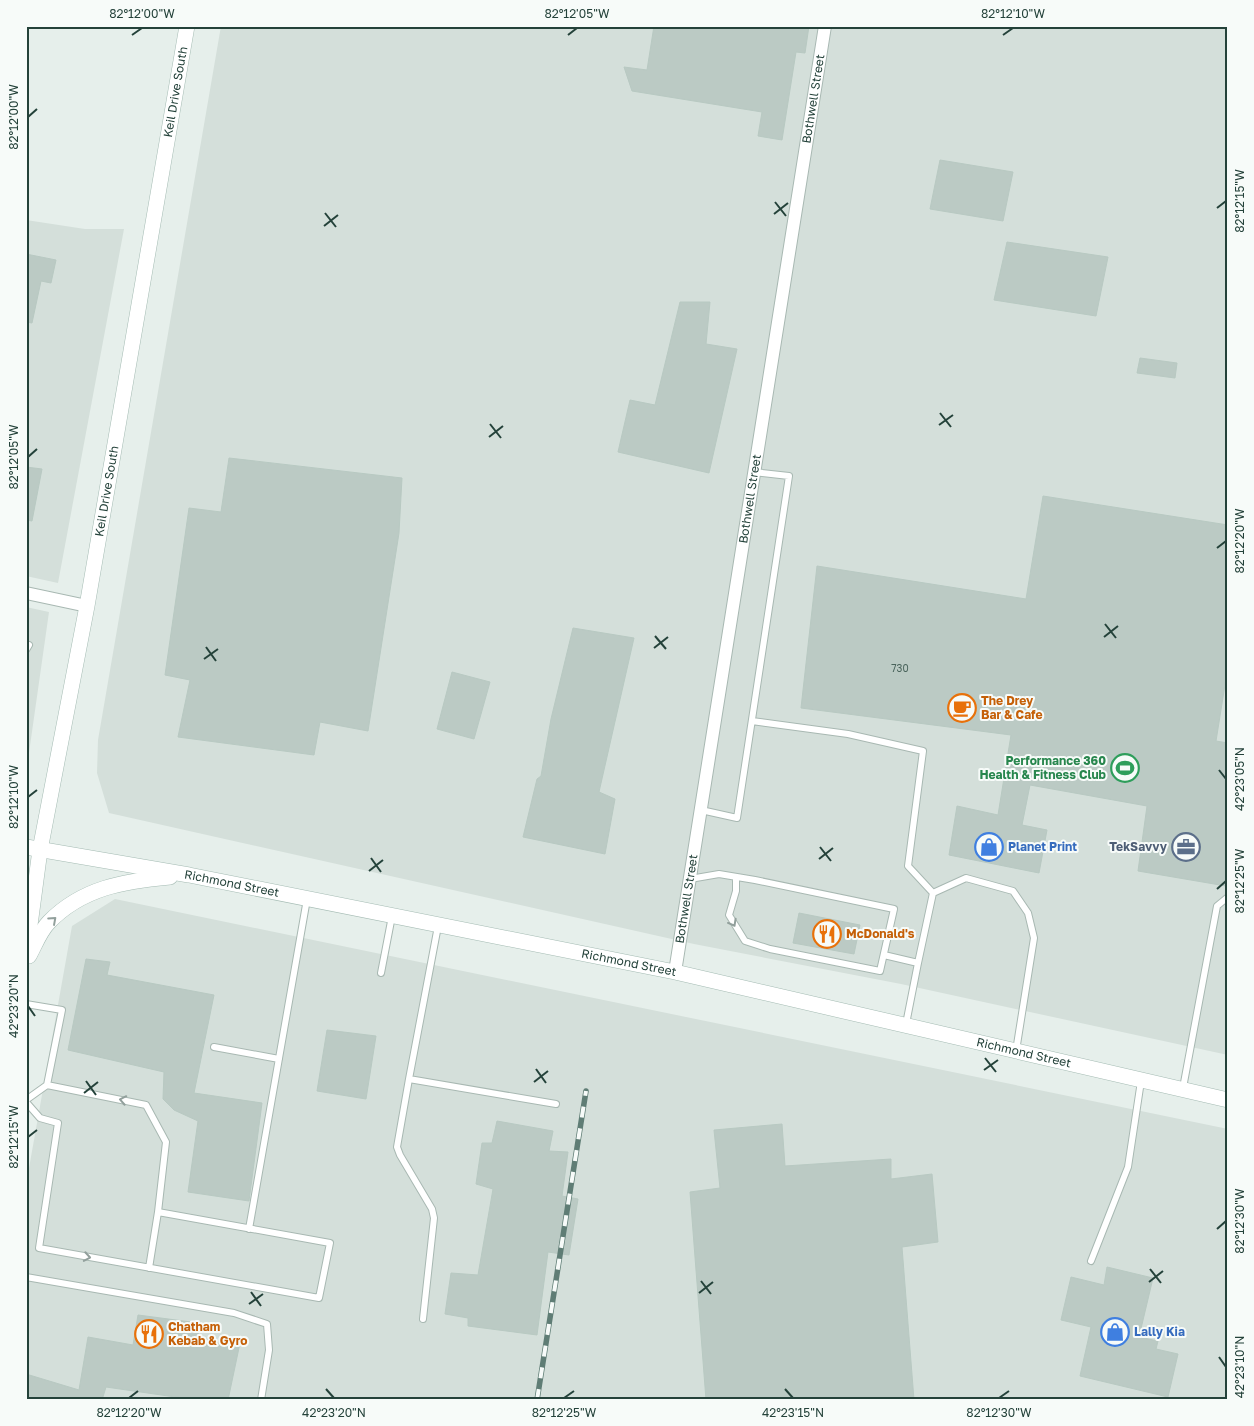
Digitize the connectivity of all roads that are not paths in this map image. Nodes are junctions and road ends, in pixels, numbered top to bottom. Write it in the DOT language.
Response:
graph roads {
  1 [pos="187,26"];
  2 [pos="825,26"];
  3 [pos="754,472"];
  4 [pos="26,593"];
  5 [pos="87,606"];
  6 [pos="752,721"];
  7 [pos="701,810"];
  8 [pos="33,848"];
  9 [pos="189,875"];
  10 [pos="736,877"];
  11 [pos="690,879"];
  12 [pos="933,894"];
  13 [pos="1228,897"];
  14 [pos="307,899"];
  15 [pos="392,916"];
  16 [pos="438,926"];
  17 [pos="884,954"];
  18 [pos="26,955"];
  19 [pos="26,960"];
  20 [pos="918,963"];
  21 [pos="675,972"];
  22 [pos="381,974"];
  23 [pos="26,1004"];
  24 [pos="905,1025"];
  25 [pos="214,1047"];
  26 [pos="1016,1051"];
  27 [pos="278,1059"];
  28 [pos="409,1078"];
  29 [pos="1142,1080"];
  30 [pos="48,1085"];
  31 [pos="1182,1090"];
  32 [pos="1228,1100"];
  33 [pos="26,1101"];
  34 [pos="556,1104"];
  35 [pos="158,1212"];
  36 [pos="248,1228"];
  37 [pos="1091,1261"];
  38 [pos="149,1268"];
  39 [pos="26,1276"];
  40 [pos="423,1319"];
  41 [pos="260,1400"];
  1 -- 5 [label="main road, Keil Drive South"];
  2 -- 3 [label="street, Bothwell Street"];
  3 -- 6 [label="lane"];
  3 -- 7 [label="street, Bothwell Street"];
  4 -- 5 [label="street"];
  5 -- 8 [label="main road, Keil Drive South"];
  6 -- 7 [label="lane"];
  6 -- 12 [label="lane"];
  7 -- 11 [label="street, Bothwell Street"];
  8 -- 9 [label="main road, Richmond Street"];
  8 -- 18 [label="main road, Keil Drive South"];
  9 -- 14 [label="main road, Richmond Street"];
  19 -- 9 [label="main road, one-way"];
  10 -- 11 [label="lane"];
  10 -- 17 [label="lane"];
  10 -- 17 [label="lane, one-way"];
  11 -- 21 [label="street, Bothwell Street"];
  12 -- 20 [label="lane"];
  12 -- 26 [label="lane"];
  13 -- 31 [label="lane"];
  14 -- 15 [label="main road, Richmond Street"];
  14 -- 27 [label="lane"];
  15 -- 16 [label="main road, Richmond Street"];
  15 -- 22 [label="lane"];
  16 -- 21 [label="main road, Richmond Street"];
  16 -- 28 [label="lane"];
  17 -- 20 [label="lane"];
  20 -- 24 [label="lane"];
  21 -- 24 [label="main road, Richmond Street"];
  23 -- 30 [label="lane"];
  24 -- 26 [label="main road, Richmond Street"];
  25 -- 27 [label="lane"];
  26 -- 29 [label="main road, Richmond Street"];
  27 -- 36 [label="lane"];
  28 -- 34 [label="lane"];
  28 -- 40 [label="lane"];
  29 -- 31 [label="main road, Richmond Street"];
  29 -- 37 [label="lane"];
  30 -- 33 [label="lane"];
  35 -- 30 [label="lane, one-way"];
  31 -- 32 [label="main road, Richmond Street"];
  33 -- 38 [label="lane, one-way"];
  35 -- 36 [label="lane"];
  35 -- 38 [label="lane"];
  36 -- 38 [label="lane"];
  39 -- 41 [label="lane"];
}
